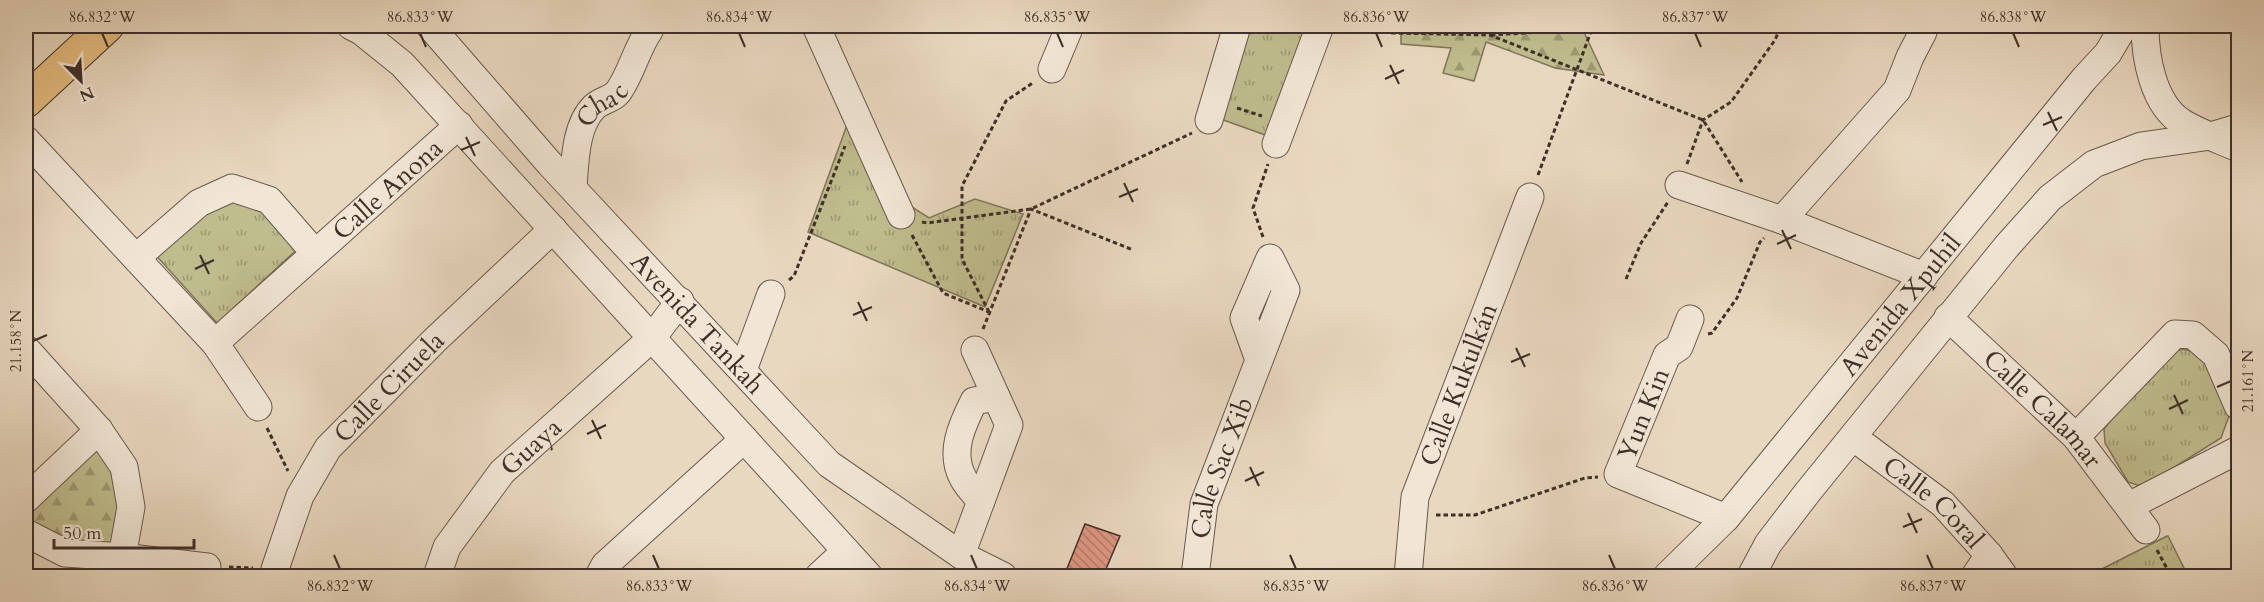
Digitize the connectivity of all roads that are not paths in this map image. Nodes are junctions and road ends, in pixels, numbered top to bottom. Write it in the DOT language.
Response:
graph roads {
  1 [pos="351,26"];
  2 [pos="430,26"];
  3 [pos="816,26"];
  4 [pos="1070,26"];
  5 [pos="1237,26"];
  6 [pos="1320,26"];
  7 [pos="2124,26"];
  8 [pos="2145,26"];
  9 [pos="108,28"];
  10 [pos="1919,28"];
  11 [pos="649,31"];
  12 [pos="1052,69"];
  13 [pos="26,101"];
  14 [pos="1212,110"];
  15 [pos="459,125"];
  16 [pos="2238,128"];
  17 [pos="1279,134"];
  18 [pos="2211,136"];
  19 [pos="26,140"];
  20 [pos="2238,148"];
  21 [pos="1679,185"];
  22 [pos="573,187"];
  23 [pos="1530,197"];
  24 [pos="901,215"];
  25 [pos="1772,217"];
  26 [pos="554,229"];
  27 [pos="315,254"];
  28 [pos="137,257"];
  29 [pos="1270,258"];
  30 [pos="1924,276"];
  31 [pos="771,294"];
  32 [pos="680,302"];
  33 [pos="1948,317"];
  34 [pos="1690,319"];
  35 [pos="652,338"];
  36 [pos="215,343"];
  37 [pos="26,349"];
  38 [pos="975,350"];
  39 [pos="743,370"];
  40 [pos="996,397"];
  41 [pos="2238,406"];
  42 [pos="258,407"];
  43 [pos="99,430"];
  44 [pos="1853,437"];
  45 [pos="2076,437"];
  46 [pos="744,439"];
  47 [pos="2238,450"];
  48 [pos="26,499"];
  49 [pos="981,501"];
  50 [pos="2129,506"];
  51 [pos="1726,518"];
  52 [pos="2146,530"];
  53 [pos="26,533"];
  54 [pos="846,551"];
  55 [pos="961,555"];
  56 [pos="122,556"];
  57 [pos="207,567"];
  58 [pos="1989,569"];
  59 [pos="275,573"];
  60 [pos="993,574"];
  61 [pos="437,576"];
  62 [pos="599,576"];
  63 [pos="819,576"];
  64 [pos="869,576"];
  65 [pos="1195,576"];
  66 [pos="1408,576"];
  67 [pos="1667,576"];
  68 [pos="1751,576"];
  1 -- 15 [label="street, Avenida Tankah"];
  2 -- 22 [label="street, Avenida Tankah"];
  3 -- 24 [label="street"];
  4 -- 12 [label="street"];
  5 -- 14 [label="street"];
  6 -- 17 [label="street"];
  7 -- 30 [label="street, Avenida Xpuhil"];
  8 -- 18 [label="street"];
  9 -- 13 [label="main road"];
  10 -- 25 [label="street"];
  11 -- 22 [label="street, Chac"];
  15 -- 26 [label="street, Avenida Tankah"];
  15 -- 27 [label="street, Calle Anona"];
  16 -- 18 [label="street, Avenida Xpuhil"];
  18 -- 20 [label="street"];
  18 -- 33 [label="street, Avenida Xpuhil"];
  19 -- 28 [label="street"];
  21 -- 25 [label="street"];
  22 -- 32 [label="street, Avenida Tankah"];
  23 -- 66 [label="street, Calle Kukulkán"];
  25 -- 30 [label="street"];
  26 -- 35 [label="street, Avenida Tankah"];
  26 -- 59 [label="street, Calle Ciruela"];
  27 -- 28 [label="street, Calle Anona"];
  27 -- 36 [label="street, Calle Anona"];
  28 -- 36 [label="street"];
  29 -- 65 [label="street, Calle Sac Xib"];
  30 -- 51 [label="street, Avenida Xpuhil"];
  31 -- 39 [label="street"];
  32 -- 35 [label="street, Guaya"];
  32 -- 39 [label="street, Avenida Tankah"];
  33 -- 44 [label="street, Avenida Xpuhil"];
  33 -- 45 [label="street, Calle Calamar"];
  34 -- 51 [label="street, Yun Kin"];
  35 -- 46 [label="street, Avenida Tankah"];
  35 -- 61 [label="street, Guaya"];
  36 -- 42 [label="street"];
  37 -- 43 [label="street"];
  38 -- 40 [label="street"];
  39 -- 55 [label="street, Avenida Tankah"];
  40 -- 49 [label="street"];
  40 -- 49 [label="street"];
  41 -- 45 [label="street"];
  43 -- 48 [label="street"];
  43 -- 56 [label="street"];
  44 -- 58 [label="street, Calle Coral"];
  44 -- 68 [label="street, Avenida Xpuhil"];
  45 -- 50 [label="street, Calle Calamar"];
  46 -- 54 [label="street, Avenida Tankah"];
  46 -- 62 [label="street"];
  47 -- 50 [label="street"];
  49 -- 55 [label="street"];
  50 -- 52 [label="street, Calle Calamar"];
  51 -- 67 [label="street, Avenida Xpuhil"];
  53 -- 56 [label="street"];
  54 -- 63 [label="street"];
  54 -- 64 [label="street, Avenida Tankah"];
  55 -- 60 [label="street, Avenida Tankah"];
  56 -- 57 [label="street"];
}
